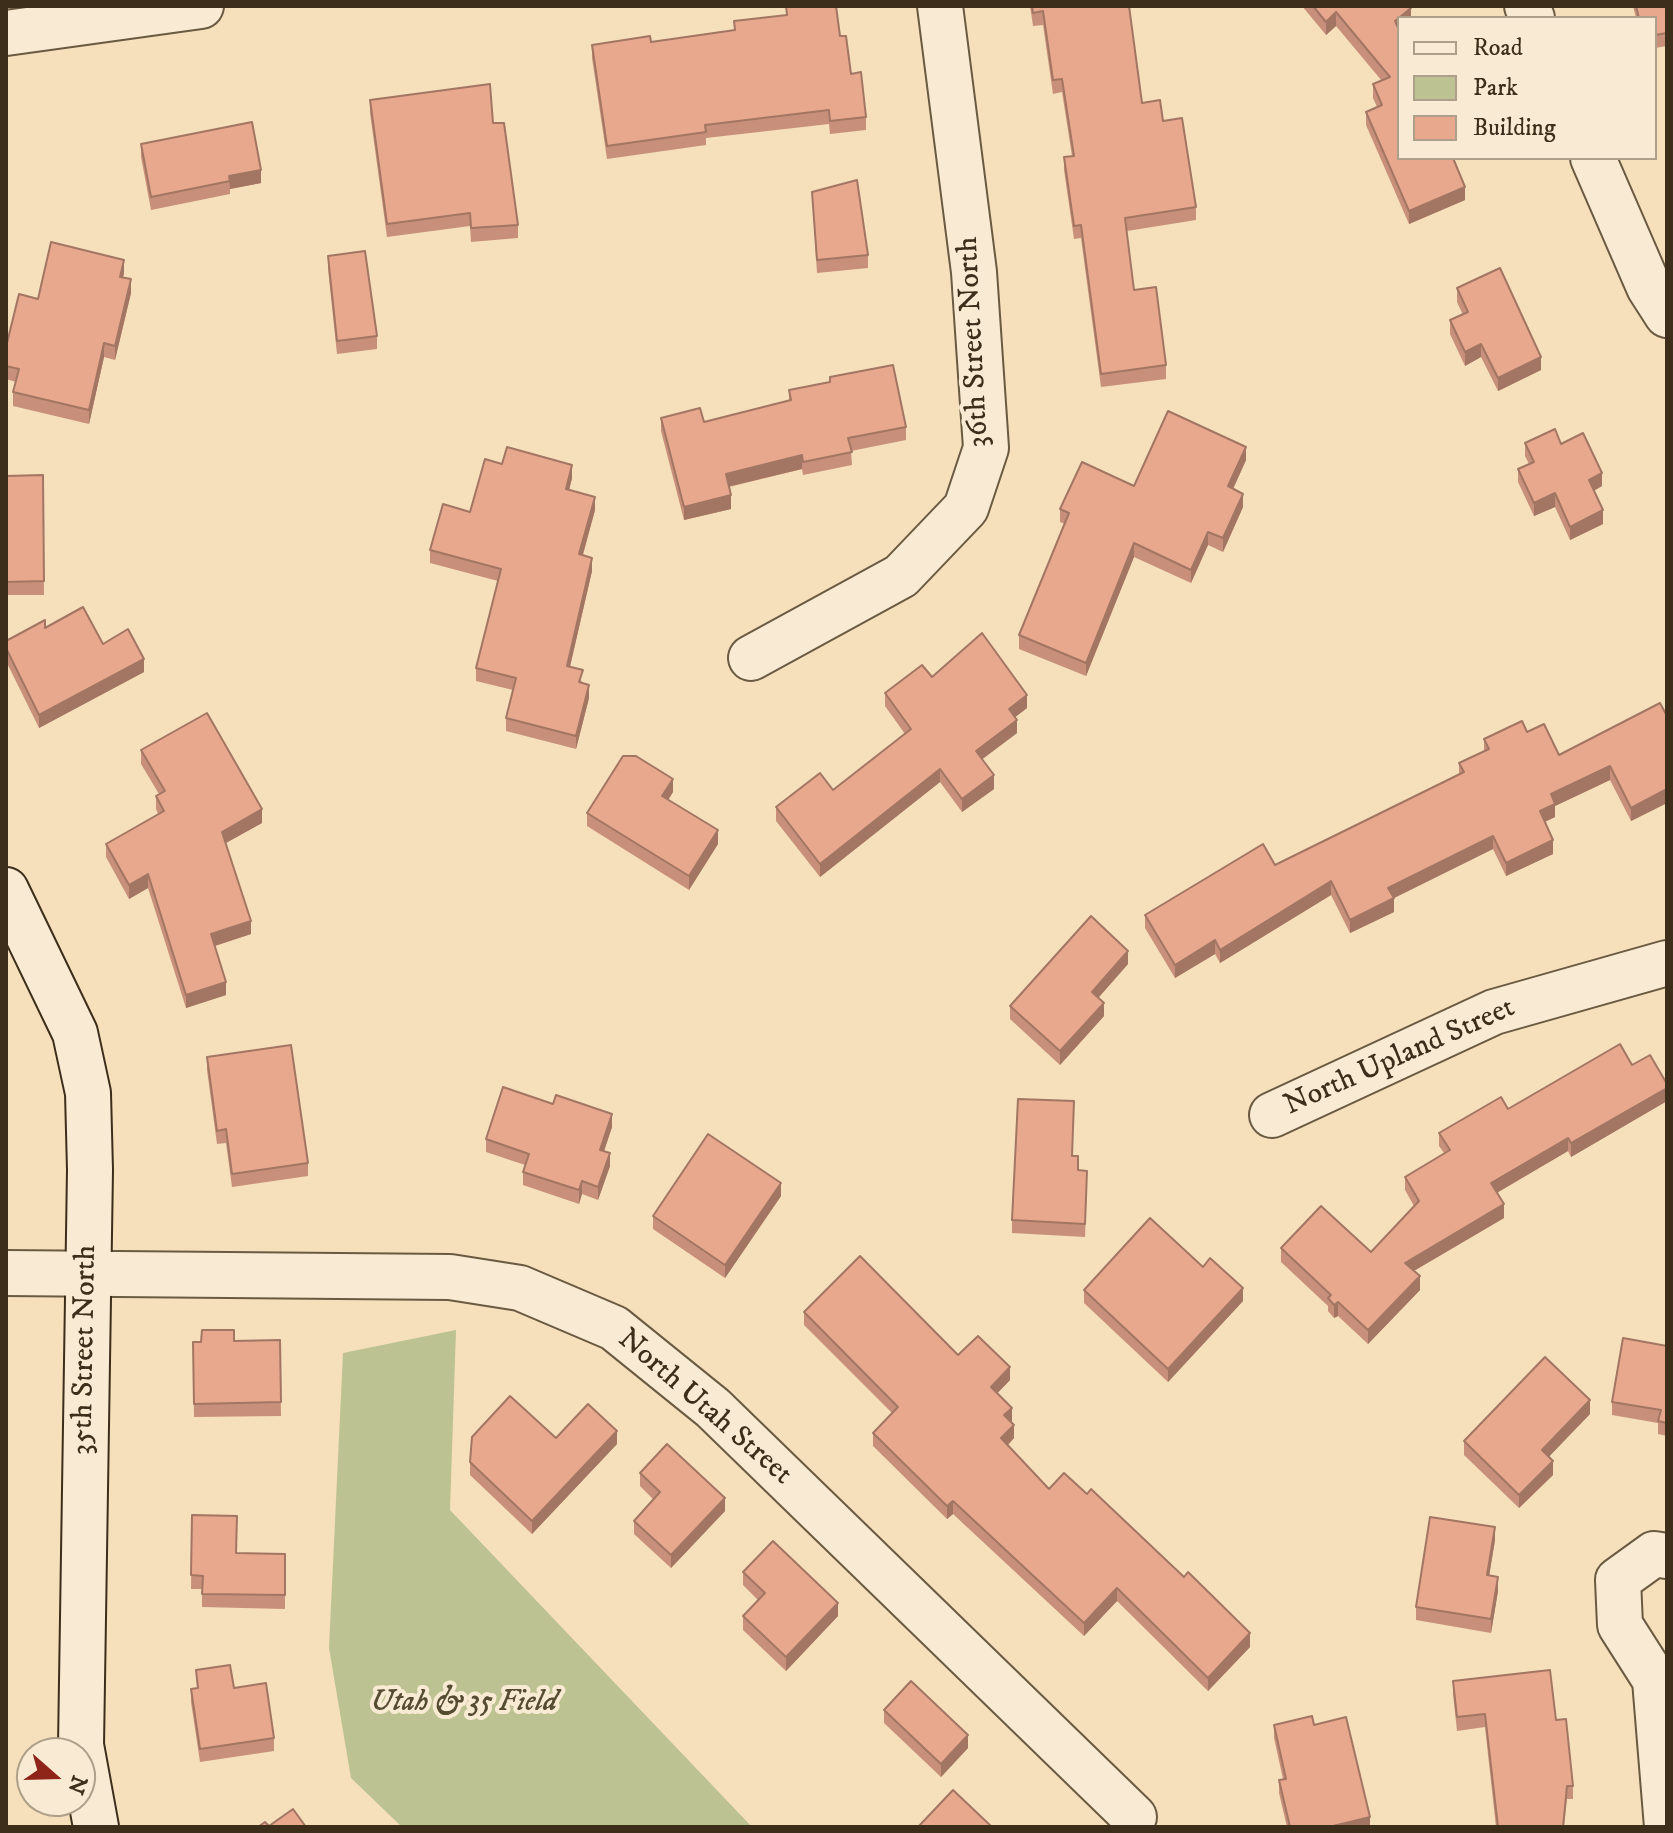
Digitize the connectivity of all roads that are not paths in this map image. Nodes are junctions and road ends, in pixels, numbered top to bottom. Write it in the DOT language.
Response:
graph roads {
  1 [pos="201,6"];
  2 [pos="940,6"];
  3 [pos="6,33"];
  4 [pos="1594,160"];
  5 [pos="1667,315"];
  6 [pos="751,658"];
  7 [pos="6,890"];
  8 [pos="1667,963"];
  9 [pos="1272,1115"];
  10 [pos="6,1273"];
  11 [pos="87,1274"];
  12 [pos="1667,1556"];
  13 [pos="1134,1817"];
  14 [pos="96,1827"];
  15 [pos="1667,1827"];
  1 -- 3 [label="street"];
  2 -- 6 [label="street, 36th Street North"];
  4 -- 5 [label="street"];
  7 -- 11 [label="street, 35th Street North"];
  8 -- 9 [label="street, North Upland Street"];
  10 -- 11 [label="street, North Utah Street"];
  11 -- 13 [label="street, North Utah Street"];
  11 -- 14 [label="street, 35th Street North"];
  12 -- 15 [label="street"];
}
